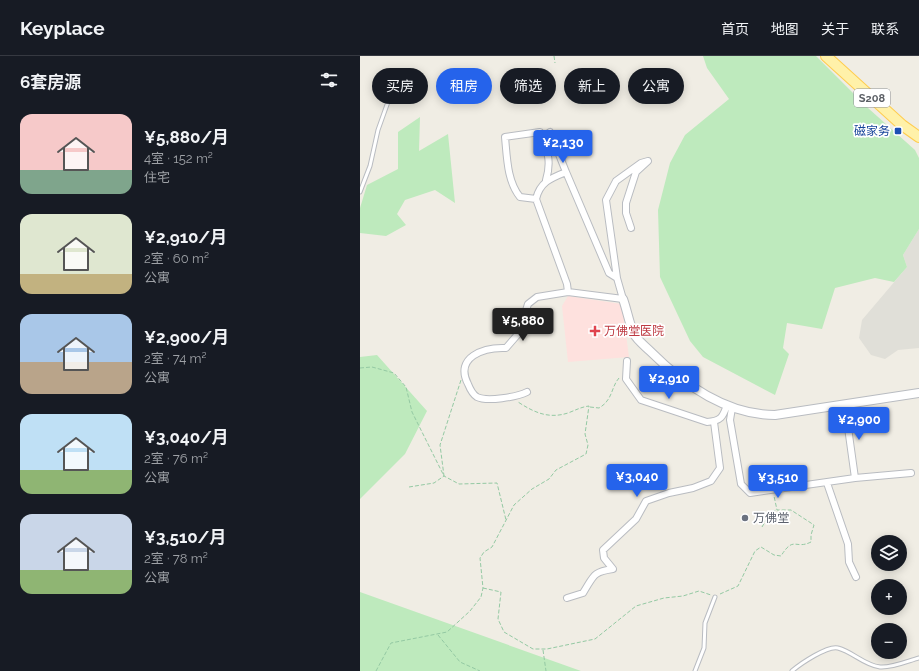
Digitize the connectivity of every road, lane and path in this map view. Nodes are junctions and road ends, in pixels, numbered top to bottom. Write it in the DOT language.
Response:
graph roads {
  1 [pos="554,56"];
  2 [pos="826,56"];
  3 [pos="555,63"];
  4 [pos="387,104"];
  5 [pos="550,132"];
  6 [pos="919,137"];
  7 [pos="566,172"];
  8 [pos="546,180"];
  9 [pos="360,192"];
  10 [pos="536,199"];
  11 [pos="631,228"];
  12 [pos="617,278"];
  13 [pos="568,292"];
  14 [pos="623,298"];
  15 [pos="627,361"];
  16 [pos="360,368"];
  17 [pos="464,378"];
  18 [pos="626,379"];
  19 [pos="527,392"];
  20 [pos="919,393"];
  21 [pos="512,398"];
  22 [pos="589,406"];
  23 [pos="730,406"];
  24 [pos="845,406"];
  25 [pos="714,422"];
  26 [pos="911,473"];
  27 [pos="444,476"];
  28 [pos="855,478"];
  29 [pos="827,483"];
  30 [pos="409,487"];
  31 [pos="774,491"];
  32 [pos="777,510"];
  33 [pos="506,521"];
  34 [pos="762,527"];
  35 [pos="856,577"];
  36 [pos="483,588"];
  37 [pos="715,597"];
  38 [pos="567,598"];
  39 [pos="437,634"];
  40 [pos="542,649"];
  41 [pos="919,658"];
  42 [pos="376,671"];
  43 [pos="480,671"];
  44 [pos="546,671"];
  45 [pos="695,671"];
  46 [pos="792,671"];
  1 -- 3 [label="path"];
  2 -- 6 [label="main road, S208"];
  4 -- 9 [label="lane"];
  5 -- 7 [label="street"];
  7 -- 8 [label="street"];
  7 -- 12 [label="street"];
  8 -- 10 [label="street"];
  8 -- 10 [label="street"];
  10 -- 13 [label="street"];
  11 -- 12 [label="street"];
  12 -- 14 [label="street"];
  13 -- 14 [label="street"];
  13 -- 17 [label="street"];
  14 -- 23 [label="street"];
  15 -- 18 [label="street"];
  16 -- 27 [label="path"];
  17 -- 21 [label="street"];
  17 -- 27 [label="path"];
  18 -- 22 [label="path"];
  18 -- 25 [label="street"];
  19 -- 21 [label="street"];
  20 -- 24 [label="street"];
  21 -- 22 [label="path"];
  22 -- 33 [label="path"];
  23 -- 24 [label="street"];
  23 -- 25 [label="street"];
  23 -- 31 [label="street"];
  24 -- 28 [label="street"];
  25 -- 38 [label="street"];
  26 -- 28 [label="street"];
  27 -- 30 [label="path"];
  27 -- 33 [label="path"];
  28 -- 29 [label="street"];
  29 -- 31 [label="street"];
  29 -- 35 [label="street"];
  31 -- 32 [label="path"];
  32 -- 34 [label="path"];
  32 -- 37 [label="path"];
  33 -- 36 [label="path"];
  36 -- 39 [label="path"];
  36 -- 40 [label="path"];
  37 -- 40 [label="path"];
  37 -- 45 [label="lane"];
  39 -- 42 [label="path"];
  39 -- 43 [label="path"];
  40 -- 44 [label="path"];
  41 -- 46 [label="lane"];
}
